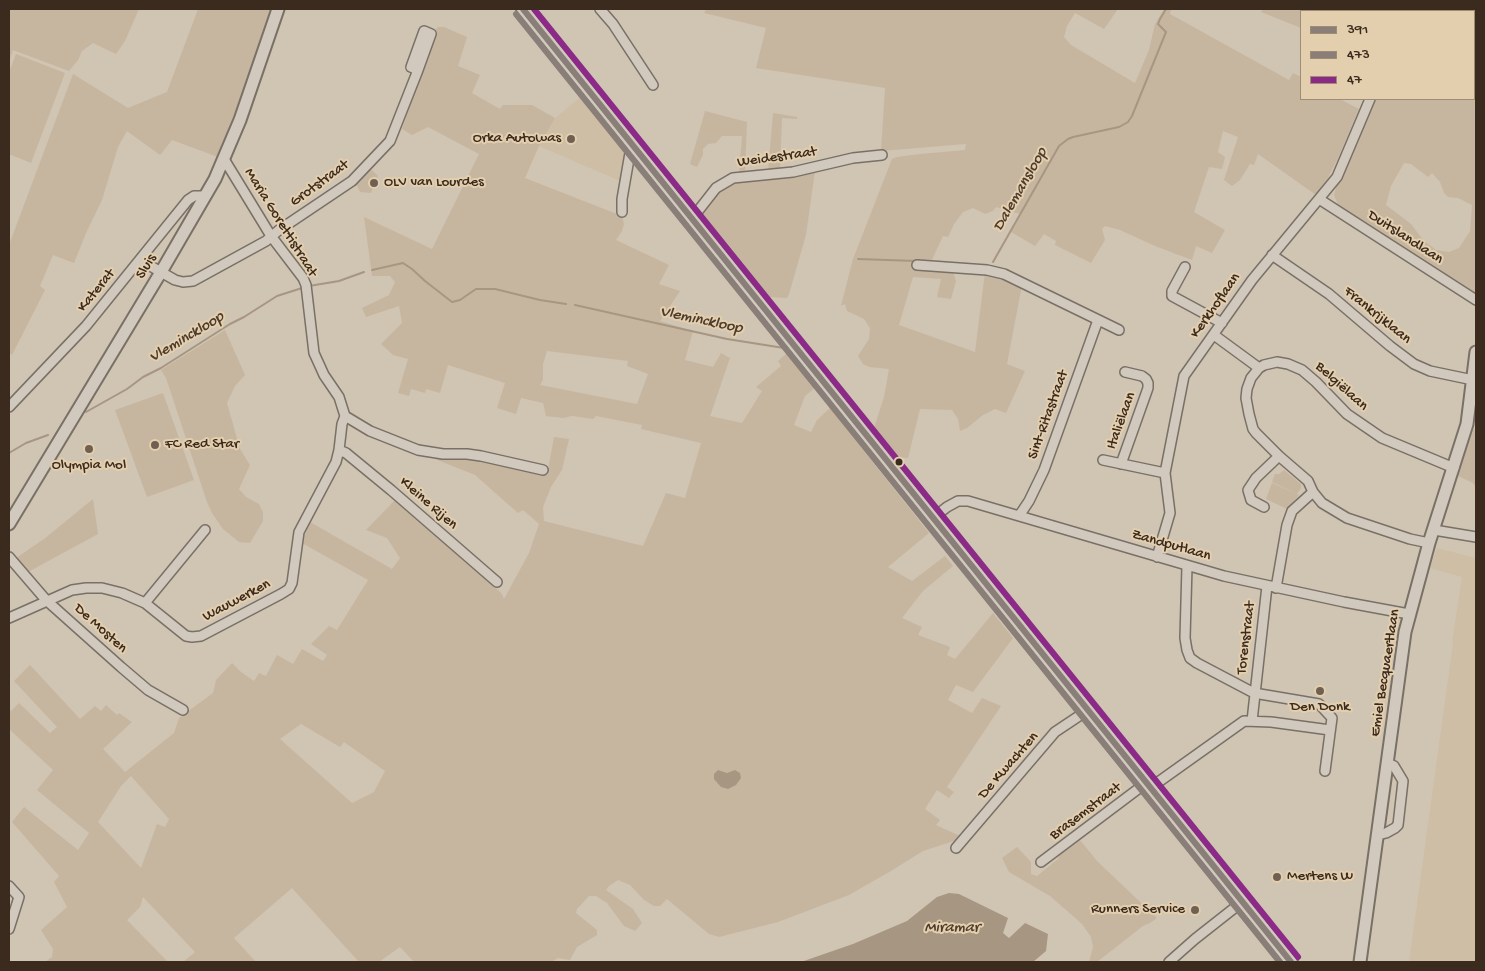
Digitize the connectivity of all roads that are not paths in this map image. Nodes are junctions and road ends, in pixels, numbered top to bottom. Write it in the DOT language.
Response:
graph roads {
  1 [pos="278,9"];
  2 [pos="523,9"];
  3 [pos="600,9"];
  4 [pos="418,70"];
  5 [pos="653,85"];
  6 [pos="1370,100"];
  7 [pos="634,147"];
  8 [pos="882,155"];
  9 [pos="224,159"];
  10 [pos="205,196"];
  11 [pos="1320,199"];
  12 [pos="622,212"];
  13 [pos="691,217"];
  14 [pos="271,236"];
  15 [pos="1272,255"];
  16 [pos="140,260"];
  17 [pos="916,265"];
  18 [pos="1185,266"];
  19 [pos="161,272"];
  20 [pos="1476,300"];
  21 [pos="1098,320"];
  22 [pos="1222,323"];
  23 [pos="1119,330"];
  24 [pos="1214,335"];
  25 [pos="1476,352"];
  26 [pos="1259,368"];
  27 [pos="1125,372"];
  28 [pos="1473,380"];
  29 [pos="9,407"];
  30 [pos="345,416"];
  31 [pos="1471,423"];
  32 [pos="339,450"];
  33 [pos="1279,456"];
  34 [pos="1103,460"];
  35 [pos="1121,464"];
  36 [pos="1454,468"];
  37 [pos="544,470"];
  38 [pos="1165,473"];
  39 [pos="1313,492"];
  40 [pos="1264,507"];
  41 [pos="1019,516"];
  42 [pos="933,518"];
  43 [pos="9,524"];
  44 [pos="205,530"];
  45 [pos="1434,530"];
  46 [pos="1476,536"];
  47 [pos="1429,543"];
  48 [pos="9,557"];
  49 [pos="1157,557"];
  50 [pos="1187,566"];
  51 [pos="497,582"];
  52 [pos="1272,587"];
  53 [pos="46,600"];
  54 [pos="145,603"];
  55 [pos="1409,614"];
  56 [pos="9,618"];
  57 [pos="1254,694"];
  58 [pos="183,710"];
  59 [pos="1088,710"];
  60 [pos="1252,720"];
  61 [pos="1330,730"];
  62 [pos="1387,763"];
  63 [pos="1325,771"];
  64 [pos="1148,785"];
  65 [pos="1378,835"];
  66 [pos="956,848"];
  67 [pos="1041,862"];
  68 [pos="9,886"];
  69 [pos="1242,902"];
  70 [pos="9,929"];
  71 [pos="1169,962"];
  72 [pos="1291,962"];
  73 [pos="1360,962"];
  1 -- 9 [label="street, Sluis"];
  2 -- 7 [label="main road"];
  3 -- 5 [label="street"];
  4 -- 14 [label="street, Grotstraat"];
  6 -- 11 [label="street, Kerkhoflaan"];
  7 -- 12 [label="street"];
  7 -- 13 [label="main road"];
  8 -- 13 [label="street, Weidestraat"];
  9 -- 10 [label="street, Sluis"];
  9 -- 14 [label="street, Maria Gorettistraat"];
  10 -- 16 [label="street, Katerat"];
  10 -- 19 [label="street, Sluis"];
  11 -- 15 [label="street, Kerkhoflaan"];
  11 -- 20 [label="street, Duitslandlaan"];
  13 -- 42 [label="main road"];
  14 -- 19 [label="street, Grotstraat"];
  14 -- 30 [label="street, Maria Gorettistraat"];
  15 -- 22 [label="street, Kerkhoflaan"];
  15 -- 28 [label="street, Frankrijklaan"];
  16 -- 19 [label="street, Grotstraat"];
  16 -- 29 [label="street, Katerat"];
  17 -- 21 [label="street"];
  18 -- 22 [label="street"];
  19 -- 43 [label="street, Sluis"];
  21 -- 23 [label="street"];
  21 -- 41 [label="street, Sint-Ritastraat"];
  22 -- 24 [label="street, Kerkhoflaan"];
  24 -- 26 [label="street"];
  24 -- 38 [label="street, Kerkhoflaan"];
  25 -- 28 [label="street, Emiel Becquaertlaan"];
  26 -- 33 [label="street"];
  26 -- 36 [label="street, Belgiëlaan"];
  27 -- 35 [label="street, Italiëlaan"];
  28 -- 31 [label="street, Emiel Becquaertlaan"];
  30 -- 32 [label="street, Wauwerken"];
  30 -- 37 [label="street"];
  31 -- 36 [label="street, Emiel Becquaertlaan"];
  32 -- 51 [label="street, Kleine Rijen"];
  32 -- 54 [label="street, Wauwerken"];
  33 -- 39 [label="street"];
  33 -- 40 [label="street"];
  34 -- 35 [label="street, Italiëlaan"];
  35 -- 38 [label="street, Italiëlaan"];
  36 -- 45 [label="street, Emiel Becquaertlaan"];
  38 -- 49 [label="street, Kerkhoflaan"];
  39 -- 47 [label="street"];
  39 -- 52 [label="street, Torenstraat"];
  41 -- 42 [label="street, Zandputlaan"];
  41 -- 49 [label="street, Zandputlaan"];
  42 -- 59 [label="main road"];
  44 -- 54 [label="street"];
  45 -- 46 [label="street"];
  45 -- 47 [label="street, Emiel Becquaertlaan"];
  47 -- 55 [label="street, Emiel Becquaertlaan"];
  48 -- 53 [label="street, De Mosten"];
  49 -- 50 [label="street, Zandputlaan"];
  50 -- 52 [label="street, Zandputlaan"];
  50 -- 57 [label="street"];
  52 -- 55 [label="street, Zandputlaan"];
  52 -- 57 [label="street, Torenstraat"];
  53 -- 54 [label="street, Wauwerken"];
  53 -- 56 [label="street, Wauwerken"];
  53 -- 58 [label="street, De Mosten"];
  55 -- 62 [label="street, Emiel Becquaertlaan"];
  57 -- 60 [label="street, Torenstraat"];
  57 -- 61 [label="street"];
  59 -- 64 [label="main road"];
  59 -- 66 [label="street, De Kwachten"];
  60 -- 61 [label="street"];
  60 -- 64 [label="street, Brasemstraat"];
  61 -- 63 [label="street"];
  62 -- 65 [label="street, Emiel Becquaertlaan"];
  62 -- 65 [label="street"];
  64 -- 67 [label="street, Brasemstraat"];
  64 -- 69 [label="main road"];
  65 -- 73 [label="street, Emiel Becquaertlaan"];
  68 -- 70 [label="street"];
  69 -- 71 [label="street"];
  69 -- 72 [label="main road"];
}
